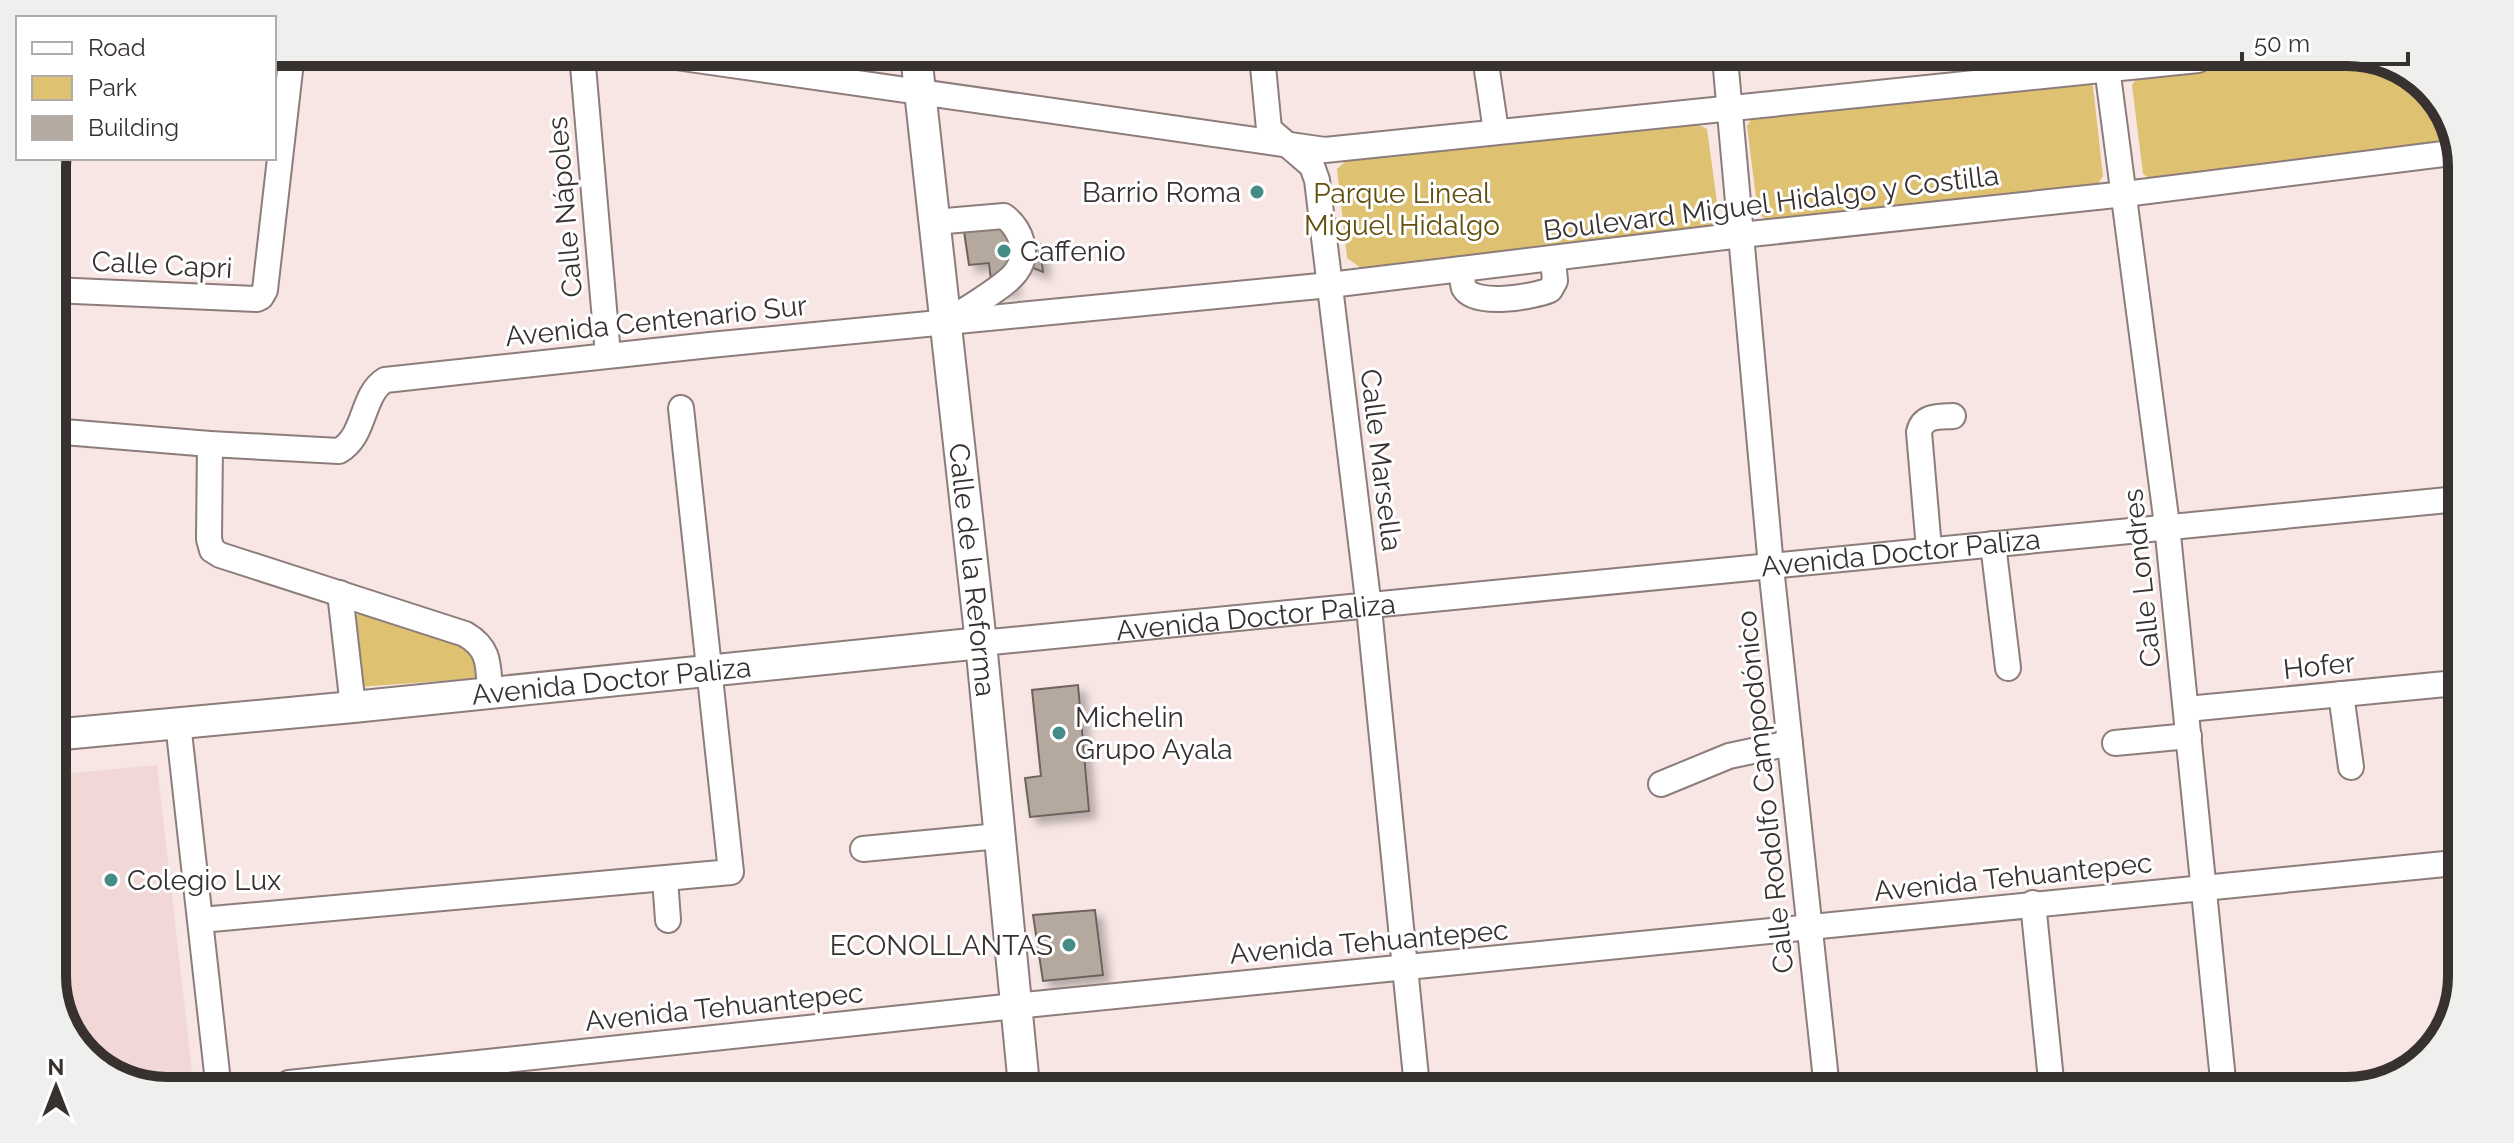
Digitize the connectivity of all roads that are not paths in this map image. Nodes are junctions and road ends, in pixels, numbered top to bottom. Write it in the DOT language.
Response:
graph roads {
  1 [pos="291,66"];
  2 [pos="583,66"];
  3 [pos="741,66"];
  4 [pos="917,66"];
  5 [pos="1263,66"];
  6 [pos="1486,66"];
  7 [pos="1726,66"];
  8 [pos="2098,66"];
  9 [pos="2107,66"];
  10 [pos="920,91"];
  11 [pos="1730,109"];
  12 [pos="1496,131"];
  13 [pos="1281,142"];
  14 [pos="2447,154"];
  15 [pos="2125,194"];
  16 [pos="934,222"];
  17 [pos="1741,235"];
  18 [pos="1553,259"];
  19 [pos="1462,269"];
  20 [pos="1330,285"];
  21 [pos="66,291"];
  22 [pos="946,323"];
  23 [pos="608,355"];
  24 [pos="681,408"];
  25 [pos="1953,416"];
  26 [pos="66,432"];
  27 [pos="210,444"];
  28 [pos="2448,500"];
  29 [pos="2167,525"];
  30 [pos="1993,544"];
  31 [pos="1929,549"];
  32 [pos="1771,567"];
  33 [pos="340,593"];
  34 [pos="1369,608"];
  35 [pos="981,643"];
  36 [pos="2008,668"];
  37 [pos="708,671"];
  38 [pos="2448,684"];
  39 [pos="490,693"];
  40 [pos="2341,694"];
  41 [pos="353,707"];
  42 [pos="2187,709"];
  43 [pos="178,723"];
  44 [pos="66,734"];
  45 [pos="2189,736"];
  46 [pos="1790,743"];
  47 [pos="2115,743"];
  48 [pos="2351,767"];
  49 [pos="1661,784"];
  50 [pos="999,836"];
  51 [pos="863,849"];
  52 [pos="2448,864"];
  53 [pos="665,879"];
  54 [pos="2203,887"];
  55 [pos="2033,903"];
  56 [pos="201,920"];
  57 [pos="668,920"];
  58 [pos="1811,929"];
  59 [pos="1404,969"];
  60 [pos="1015,1006"];
  61 [pos="217,1077"];
  62 [pos="346,1077"];
  63 [pos="1023,1077"];
  64 [pos="1416,1077"];
  65 [pos="1826,1077"];
  66 [pos="2051,1077"];
  67 [pos="2223,1077"];
  1 -- 21 [label="street, Calle Capri"];
  2 -- 23 [label="street, Calle Nápoles"];
  3 -- 10 [label="street"];
  4 -- 10 [label="main road, Calle de la Reforma"];
  5 -- 13 [label="street"];
  6 -- 12 [label="street"];
  7 -- 11 [label="street, Calle Rodolfo Campodónico"];
  8 -- 11 [label="street"];
  9 -- 15 [label="street, Calle Londres"];
  10 -- 13 [label="street"];
  10 -- 16 [label="main road, Calle de la Reforma"];
  11 -- 12 [label="street"];
  11 -- 17 [label="street, Calle Rodolfo Campodónico"];
  12 -- 13 [label="street"];
  13 -- 20 [label="street, Calle Marsella"];
  14 -- 15 [label="street, Boulevard Miguel Hidalgo y Costilla"];
  15 -- 17 [label="street, Boulevard Miguel Hidalgo y Costilla"];
  15 -- 29 [label="street, Calle Londres"];
  16 -- 22 [label="main road, Calle de la Reforma"];
  16 -- 22 [label="street"];
  17 -- 18 [label="street, Boulevard Miguel Hidalgo y Costilla"];
  17 -- 32 [label="street, Calle Rodolfo Campodónico"];
  18 -- 19 [label="street, Boulevard Miguel Hidalgo y Costilla"];
  18 -- 19 [label="street"];
  19 -- 20 [label="street, Boulevard Miguel Hidalgo y Costilla"];
  20 -- 22 [label="street, Boulevard Miguel Hidalgo y Costilla"];
  20 -- 34 [label="street, Calle Marsella"];
  22 -- 23 [label="street, Avenida Centenario Sur"];
  22 -- 35 [label="main road, Calle de la Reforma"];
  23 -- 27 [label="street, Avenida Centenario Sur"];
  24 -- 37 [label="street"];
  25 -- 31 [label="street"];
  26 -- 27 [label="street"];
  27 -- 33 [label="street"];
  28 -- 29 [label="street, Avenida Doctor Paliza"];
  29 -- 30 [label="street, Avenida Doctor Paliza"];
  29 -- 42 [label="street, Calle Londres"];
  30 -- 31 [label="street, Avenida Doctor Paliza"];
  30 -- 36 [label="street"];
  31 -- 32 [label="street, Avenida Doctor Paliza"];
  32 -- 34 [label="street, Avenida Doctor Paliza"];
  32 -- 46 [label="street, Calle Rodolfo Campodónico"];
  33 -- 39 [label="street"];
  33 -- 41 [label="street"];
  34 -- 35 [label="street, Avenida Doctor Paliza"];
  34 -- 59 [label="street, Calle Marsella"];
  35 -- 37 [label="main road, Avenida Doctor Paliza"];
  35 -- 50 [label="main road, Calle de la Reforma"];
  37 -- 39 [label="main road, Avenida Doctor Paliza"];
  37 -- 53 [label="street"];
  38 -- 40 [label="street, Hofer"];
  39 -- 41 [label="main road, Avenida Doctor Paliza"];
  40 -- 42 [label="street, Hofer"];
  40 -- 48 [label="street"];
  41 -- 43 [label="main road, Avenida Doctor Paliza"];
  42 -- 45 [label="street, Calle Londres"];
  43 -- 44 [label="main road, Avenida Doctor Paliza"];
  43 -- 56 [label="street"];
  45 -- 47 [label="street"];
  45 -- 54 [label="street, Calle Londres"];
  46 -- 49 [label="street"];
  46 -- 58 [label="street, Calle Rodolfo Campodónico"];
  50 -- 51 [label="street"];
  50 -- 60 [label="main road, Calle de la Reforma"];
  52 -- 54 [label="street, Avenida Tehuantepec"];
  53 -- 56 [label="street"];
  53 -- 57 [label="street"];
  54 -- 55 [label="street, Avenida Tehuantepec"];
  54 -- 67 [label="street, Calle Londres"];
  55 -- 58 [label="street, Avenida Tehuantepec"];
  55 -- 66 [label="street"];
  56 -- 61 [label="street"];
  58 -- 59 [label="street, Avenida Tehuantepec"];
  58 -- 65 [label="street, Calle Rodolfo Campodónico"];
  59 -- 60 [label="street, Avenida Tehuantepec"];
  59 -- 64 [label="street, Calle Marsella"];
  60 -- 62 [label="street, Avenida Tehuantepec"];
  60 -- 63 [label="main road, Calle de la Reforma"];
}
